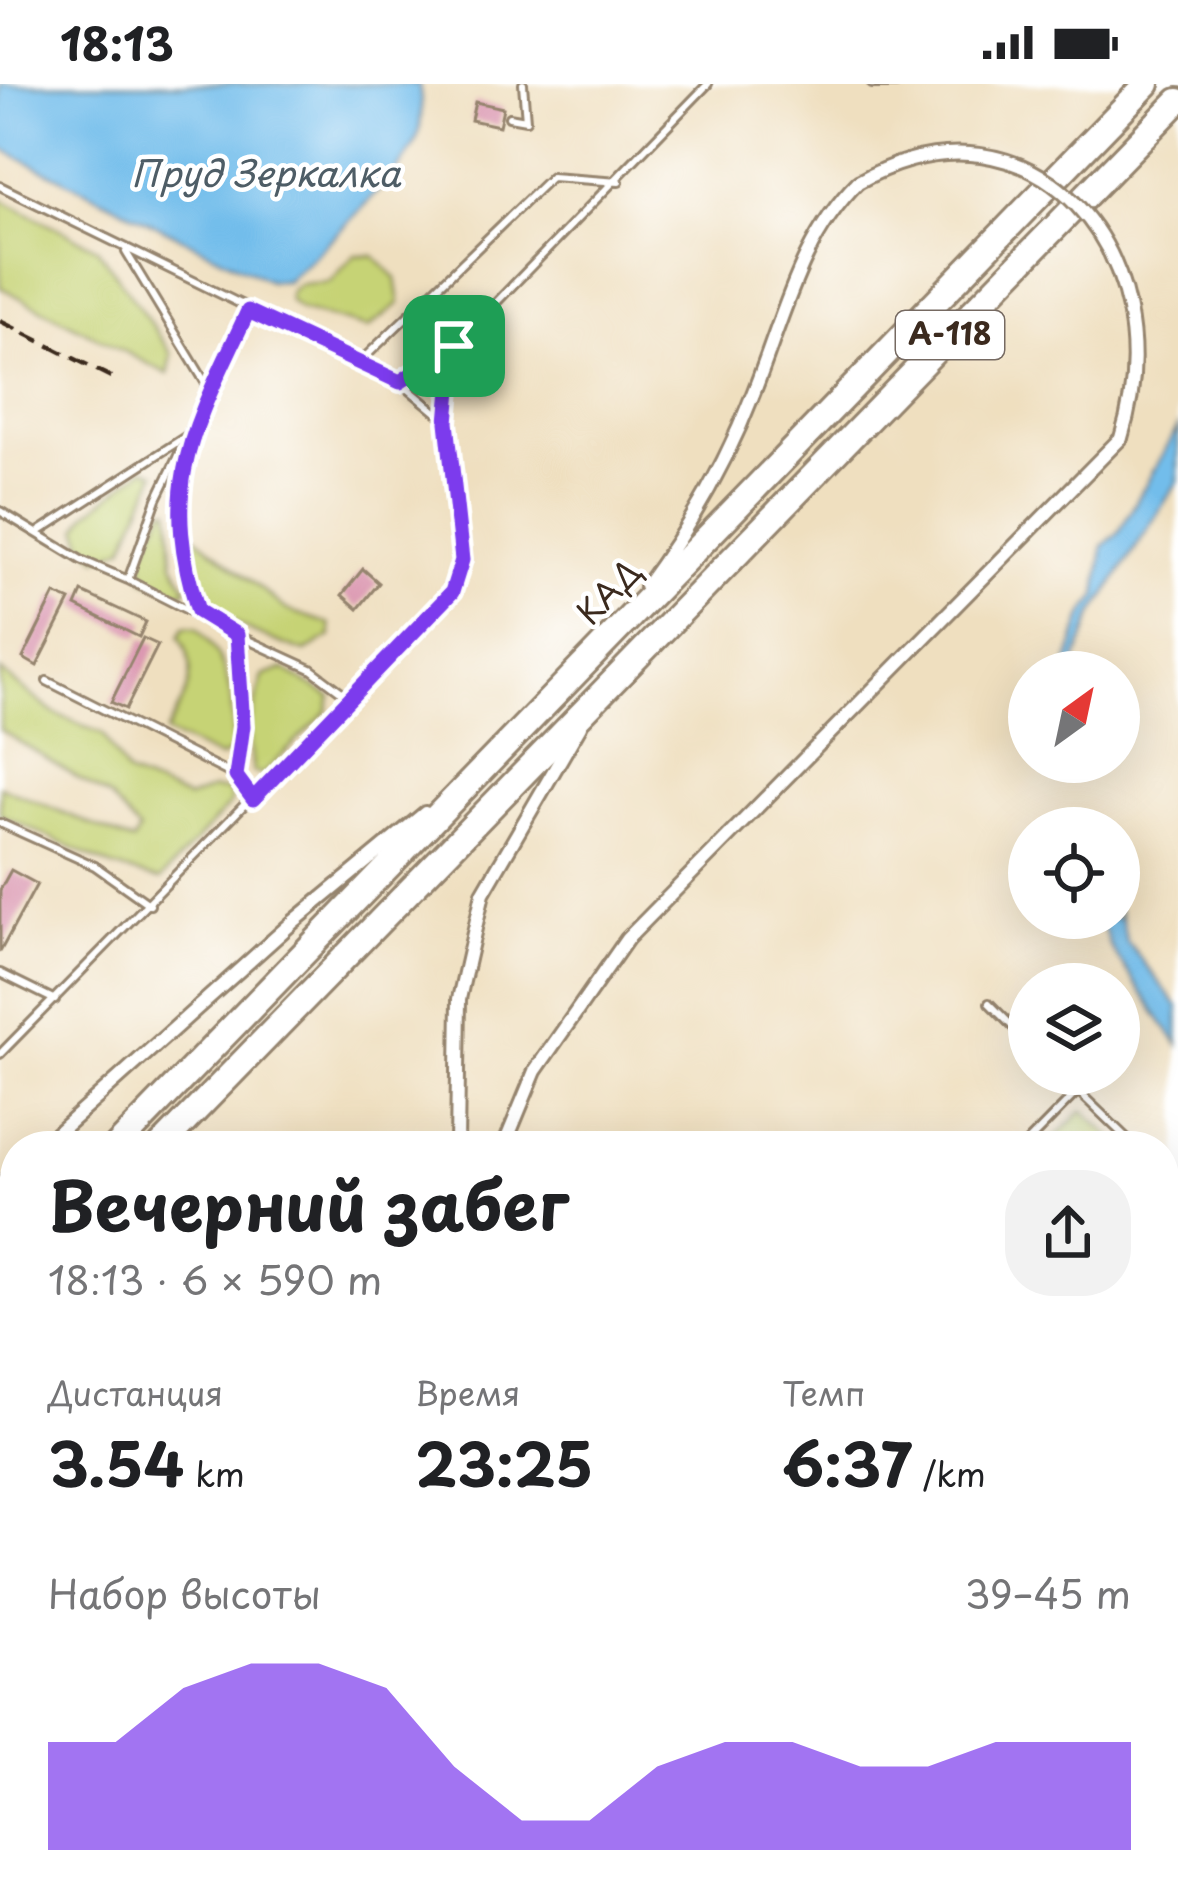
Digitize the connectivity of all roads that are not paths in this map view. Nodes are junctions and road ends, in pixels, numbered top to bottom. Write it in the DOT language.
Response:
graph roads {
  1 [pos="523,84"];
  2 [pos="709,84"];
  3 [pos="872,84"];
  4 [pos="896,84"];
  5 [pos="1147,84"];
  6 [pos="1178,100"];
  7 [pos="509,117"];
  8 [pos="1007,143"];
  9 [pos="1046,154"];
  10 [pos="619,182"];
  11 [pos="0,186"];
  12 [pos="1108,196"];
  13 [pos="124,248"];
  14 [pos="248,311"];
  15 [pos="454,346"];
  16 [pos="361,361"];
  17 [pos="400,382"];
  18 [pos="211,392"];
  19 [pos="1147,392"];
  20 [pos="447,422"];
  21 [pos="190,434"];
  22 [pos="0,511"];
  23 [pos="40,531"];
  24 [pos="128,580"];
  25 [pos="198,611"];
  26 [pos="237,635"];
  27 [pos="602,646"];
  28 [pos="47,681"];
  29 [pos="351,699"];
  30 [pos="594,699"];
  31 [pos="509,743"];
  32 [pos="236,776"];
  33 [pos="253,799"];
  34 [pos="0,823"];
  35 [pos="150,905"];
  36 [pos="0,974"];
  37 [pos="55,1000"];
  38 [pos="988,1003"];
  39 [pos="1008,1023"];
  40 [pos="0,1054"];
  41 [pos="1074,1095"];
  42 [pos="1082,1095"];
  43 [pos="61,1131"];
  44 [pos="132,1131"];
  45 [pos="176,1131"];
  46 [pos="457,1131"];
  47 [pos="510,1131"];
  48 [pos="1039,1131"];
  49 [pos="1119,1131"];
  1 -- 7 [label="lane"];
  2 -- 10 [label="lane"];
  3 -- 4 [label="lane"];
  5 -- 27 [label="highway, КАД / А-118"];
  6 -- 30 [label="highway, КАД / А-118"];
  8 -- 27 [label="street, bridge"];
  9 -- 12 [label="street"];
  10 -- 15 [label="lane"];
  10 -- 16 [label="lane"];
  11 -- 13 [label="lane"];
  13 -- 14 [label="lane"];
  13 -- 18 [label="lane"];
  14 -- 16 [label="lane"];
  14 -- 18 [label="lane"];
  15 -- 17 [label="lane"];
  15 -- 20 [label="lane"];
  16 -- 17 [label="lane"];
  17 -- 20 [label="lane"];
  18 -- 21 [label="lane"];
  19 -- 47 [label="street, bridge"];
  20 -- 29 [label="lane"];
  21 -- 23 [label="lane"];
  21 -- 24 [label="lane"];
  21 -- 25 [label="lane"];
  22 -- 23 [label="lane"];
  23 -- 24 [label="lane"];
  24 -- 25 [label="lane"];
  25 -- 26 [label="lane"];
  26 -- 29 [label="lane"];
  26 -- 32 [label="lane"];
  27 -- 31 [label="highway, КАД / А-118"];
  28 -- 32 [label="lane"];
  29 -- 33 [label="lane"];
  30 -- 45 [label="highway, КАД / А-118"];
  30 -- 46 [label="street"];
  31 -- 43 [label="street"];
  31 -- 44 [label="highway, КАД / А-118"];
  32 -- 33 [label="lane"];
  33 -- 35 [label="lane"];
  34 -- 35 [label="lane"];
  35 -- 37 [label="lane"];
  36 -- 37 [label="lane"];
  37 -- 40 [label="lane"];
  38 -- 39 [label="lane"];
  41 -- 48 [label="lane"];
  42 -- 49 [label="lane"];
}
